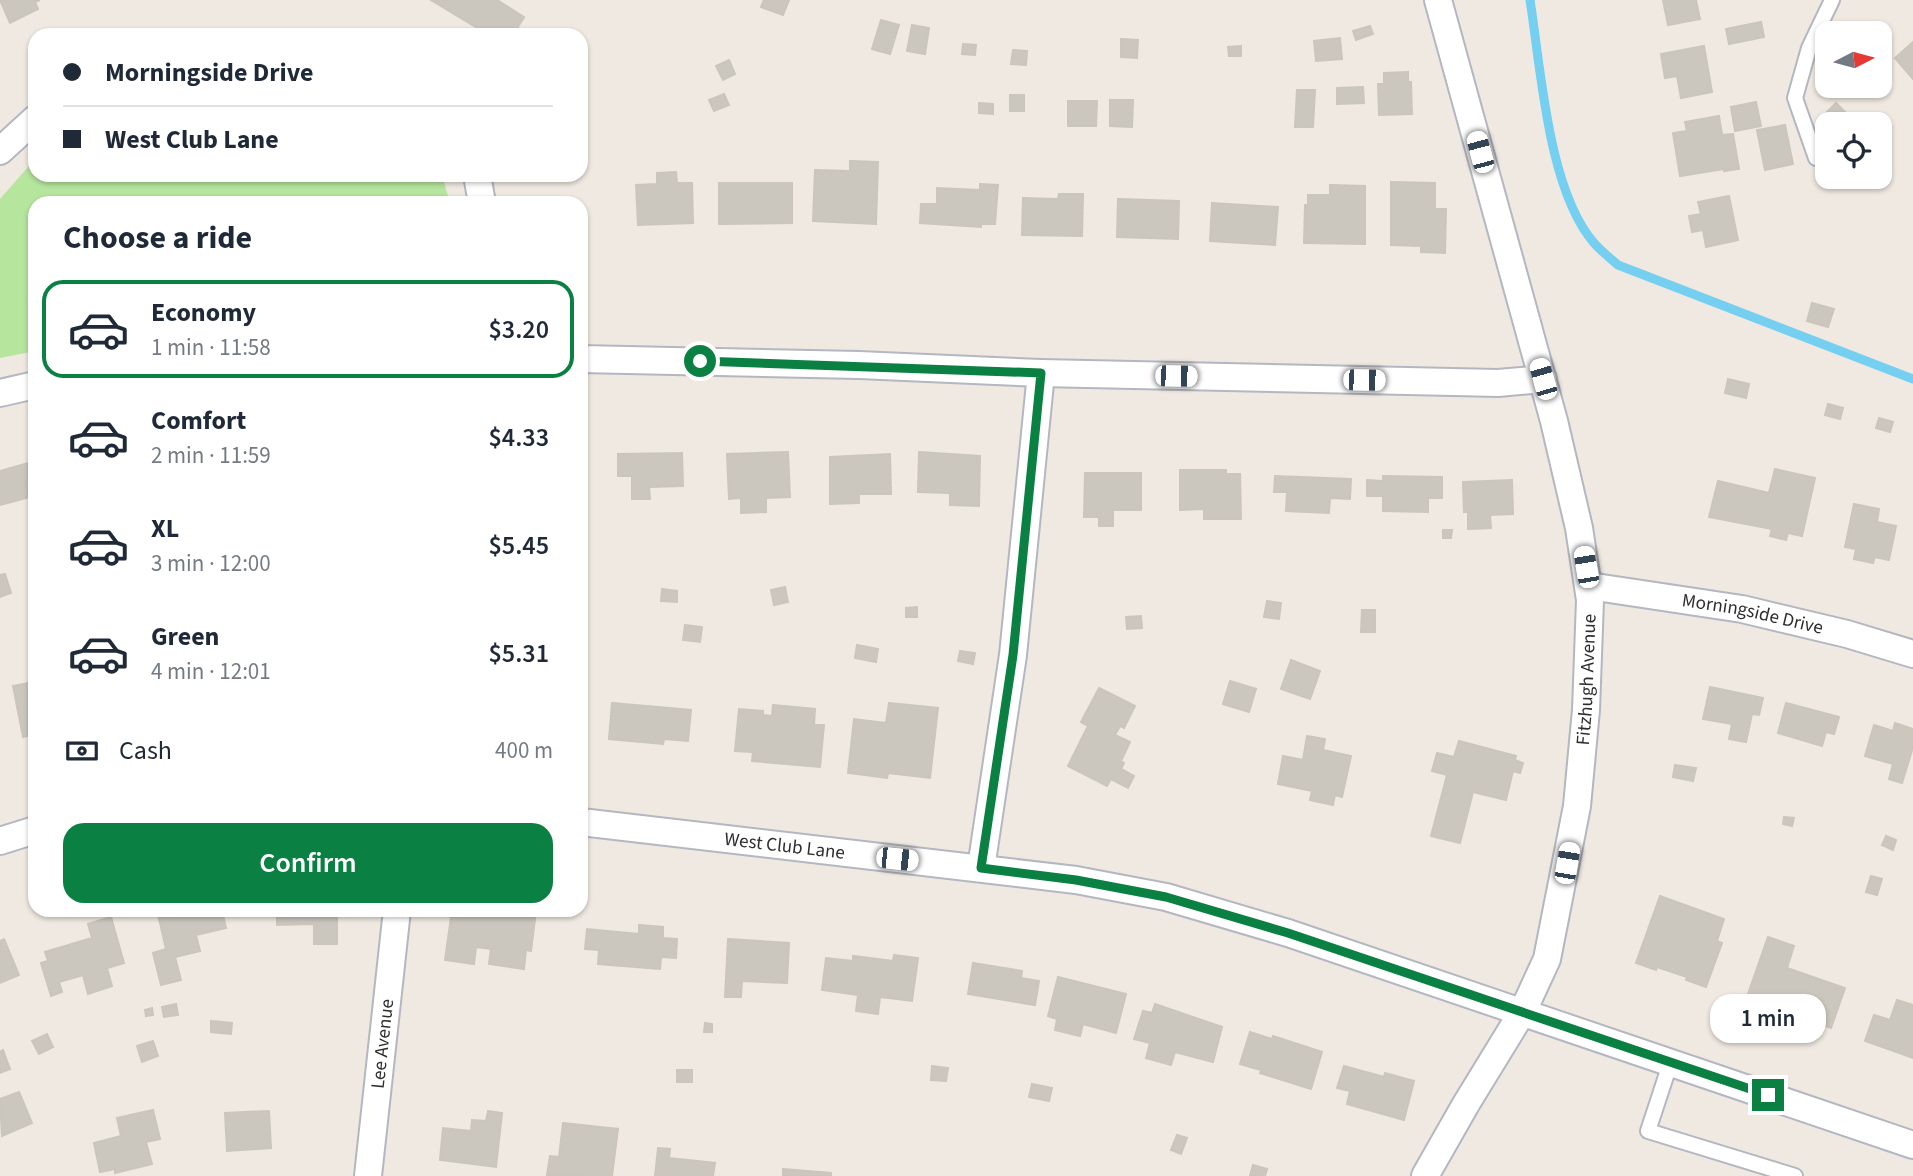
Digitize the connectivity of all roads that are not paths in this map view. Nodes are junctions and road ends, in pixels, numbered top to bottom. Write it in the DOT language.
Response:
graph roads {
  1 [pos="1438,0"];
  2 [pos="1832,0"];
  3 [pos="28,125"];
  4 [pos="0,151"];
  5 [pos="1815,155"];
  6 [pos="588,359"];
  7 [pos="1041,373"];
  8 [pos="1543,379"];
  9 [pos="28,387"];
  10 [pos="0,393"];
  11 [pos="1589,586"];
  12 [pos="1913,654"];
  13 [pos="588,823"];
  14 [pos="28,832"];
  15 [pos="0,841"];
  16 [pos="981,868"];
  17 [pos="396,917"];
  18 [pos="1523,1011"];
  19 [pos="1671,1061"];
  20 [pos="1913,1145"];
  21 [pos="368,1176"];
  22 [pos="1426,1176"];
  23 [pos="1795,1176"];
  1 -- 8 [label="street, Fitzhugh Avenue"];
  2 -- 5 [label="lane"];
  3 -- 4 [label="street"];
  6 -- 7 [label="street"];
  7 -- 8 [label="street"];
  7 -- 16 [label="street"];
  8 -- 11 [label="street, Fitzhugh Avenue"];
  9 -- 10 [label="street"];
  11 -- 12 [label="street, Morningside Drive"];
  11 -- 18 [label="street, Fitzhugh Avenue"];
  13 -- 16 [label="street, West Club Lane"];
  14 -- 15 [label="street"];
  16 -- 18 [label="street, West Club Lane"];
  17 -- 21 [label="street, Lee Avenue"];
  18 -- 19 [label="street, West Club Lane"];
  18 -- 22 [label="street, Fitzhugh Avenue"];
  19 -- 20 [label="street, West Club Lane"];
  19 -- 23 [label="lane"];
}
